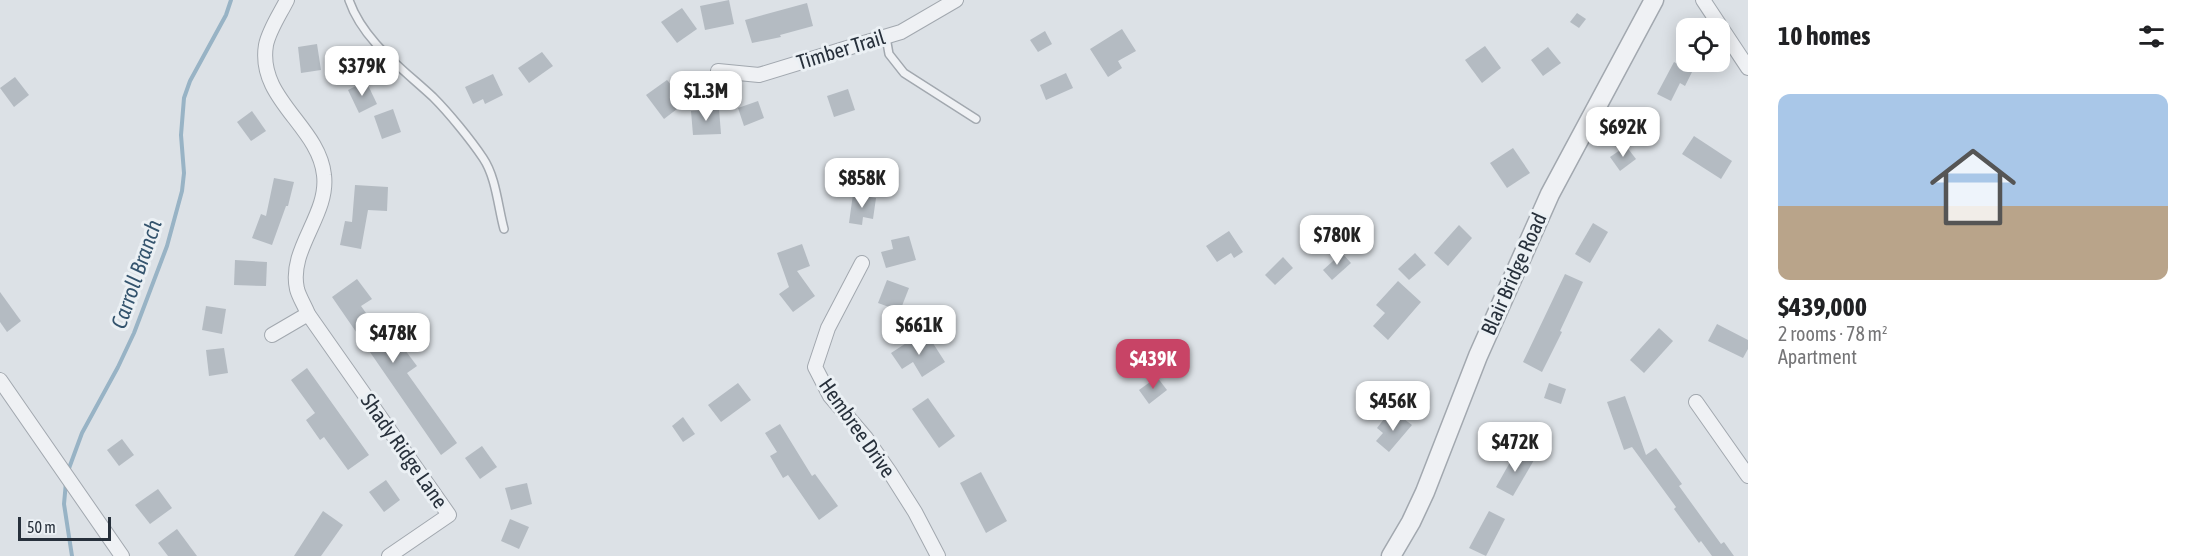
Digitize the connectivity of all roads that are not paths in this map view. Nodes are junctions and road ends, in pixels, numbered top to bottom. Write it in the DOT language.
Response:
graph roads {
  1 [pos="287,0"];
  2 [pos="350,0"];
  3 [pos="956,0"];
  4 [pos="1654,0"];
  5 [pos="1703,0"];
  6 [pos="886,37"];
  7 [pos="1748,68"];
  8 [pos="718,71"];
  9 [pos="976,119"];
  10 [pos="504,229"];
  11 [pos="862,263"];
  12 [pos="308,314"];
  13 [pos="272,335"];
  14 [pos="0,380"];
  15 [pos="1696,402"];
  16 [pos="1748,476"];
  17 [pos="122,556"];
  18 [pos="389,556"];
  19 [pos="938,556"];
  20 [pos="1391,556"];
  1 -- 12 [label="street, Shady Ridge Lane"];
  2 -- 10 [label="lane"];
  3 -- 6 [label="street, Timber Trail"];
  4 -- 20 [label="street, Blair Bridge Road"];
  5 -- 7 [label="street"];
  6 -- 8 [label="street, Timber Trail"];
  6 -- 9 [label="lane"];
  11 -- 19 [label="street, Hembree Drive"];
  12 -- 13 [label="street"];
  12 -- 18 [label="street, Shady Ridge Lane"];
  14 -- 17 [label="street"];
  15 -- 16 [label="street"];
}
